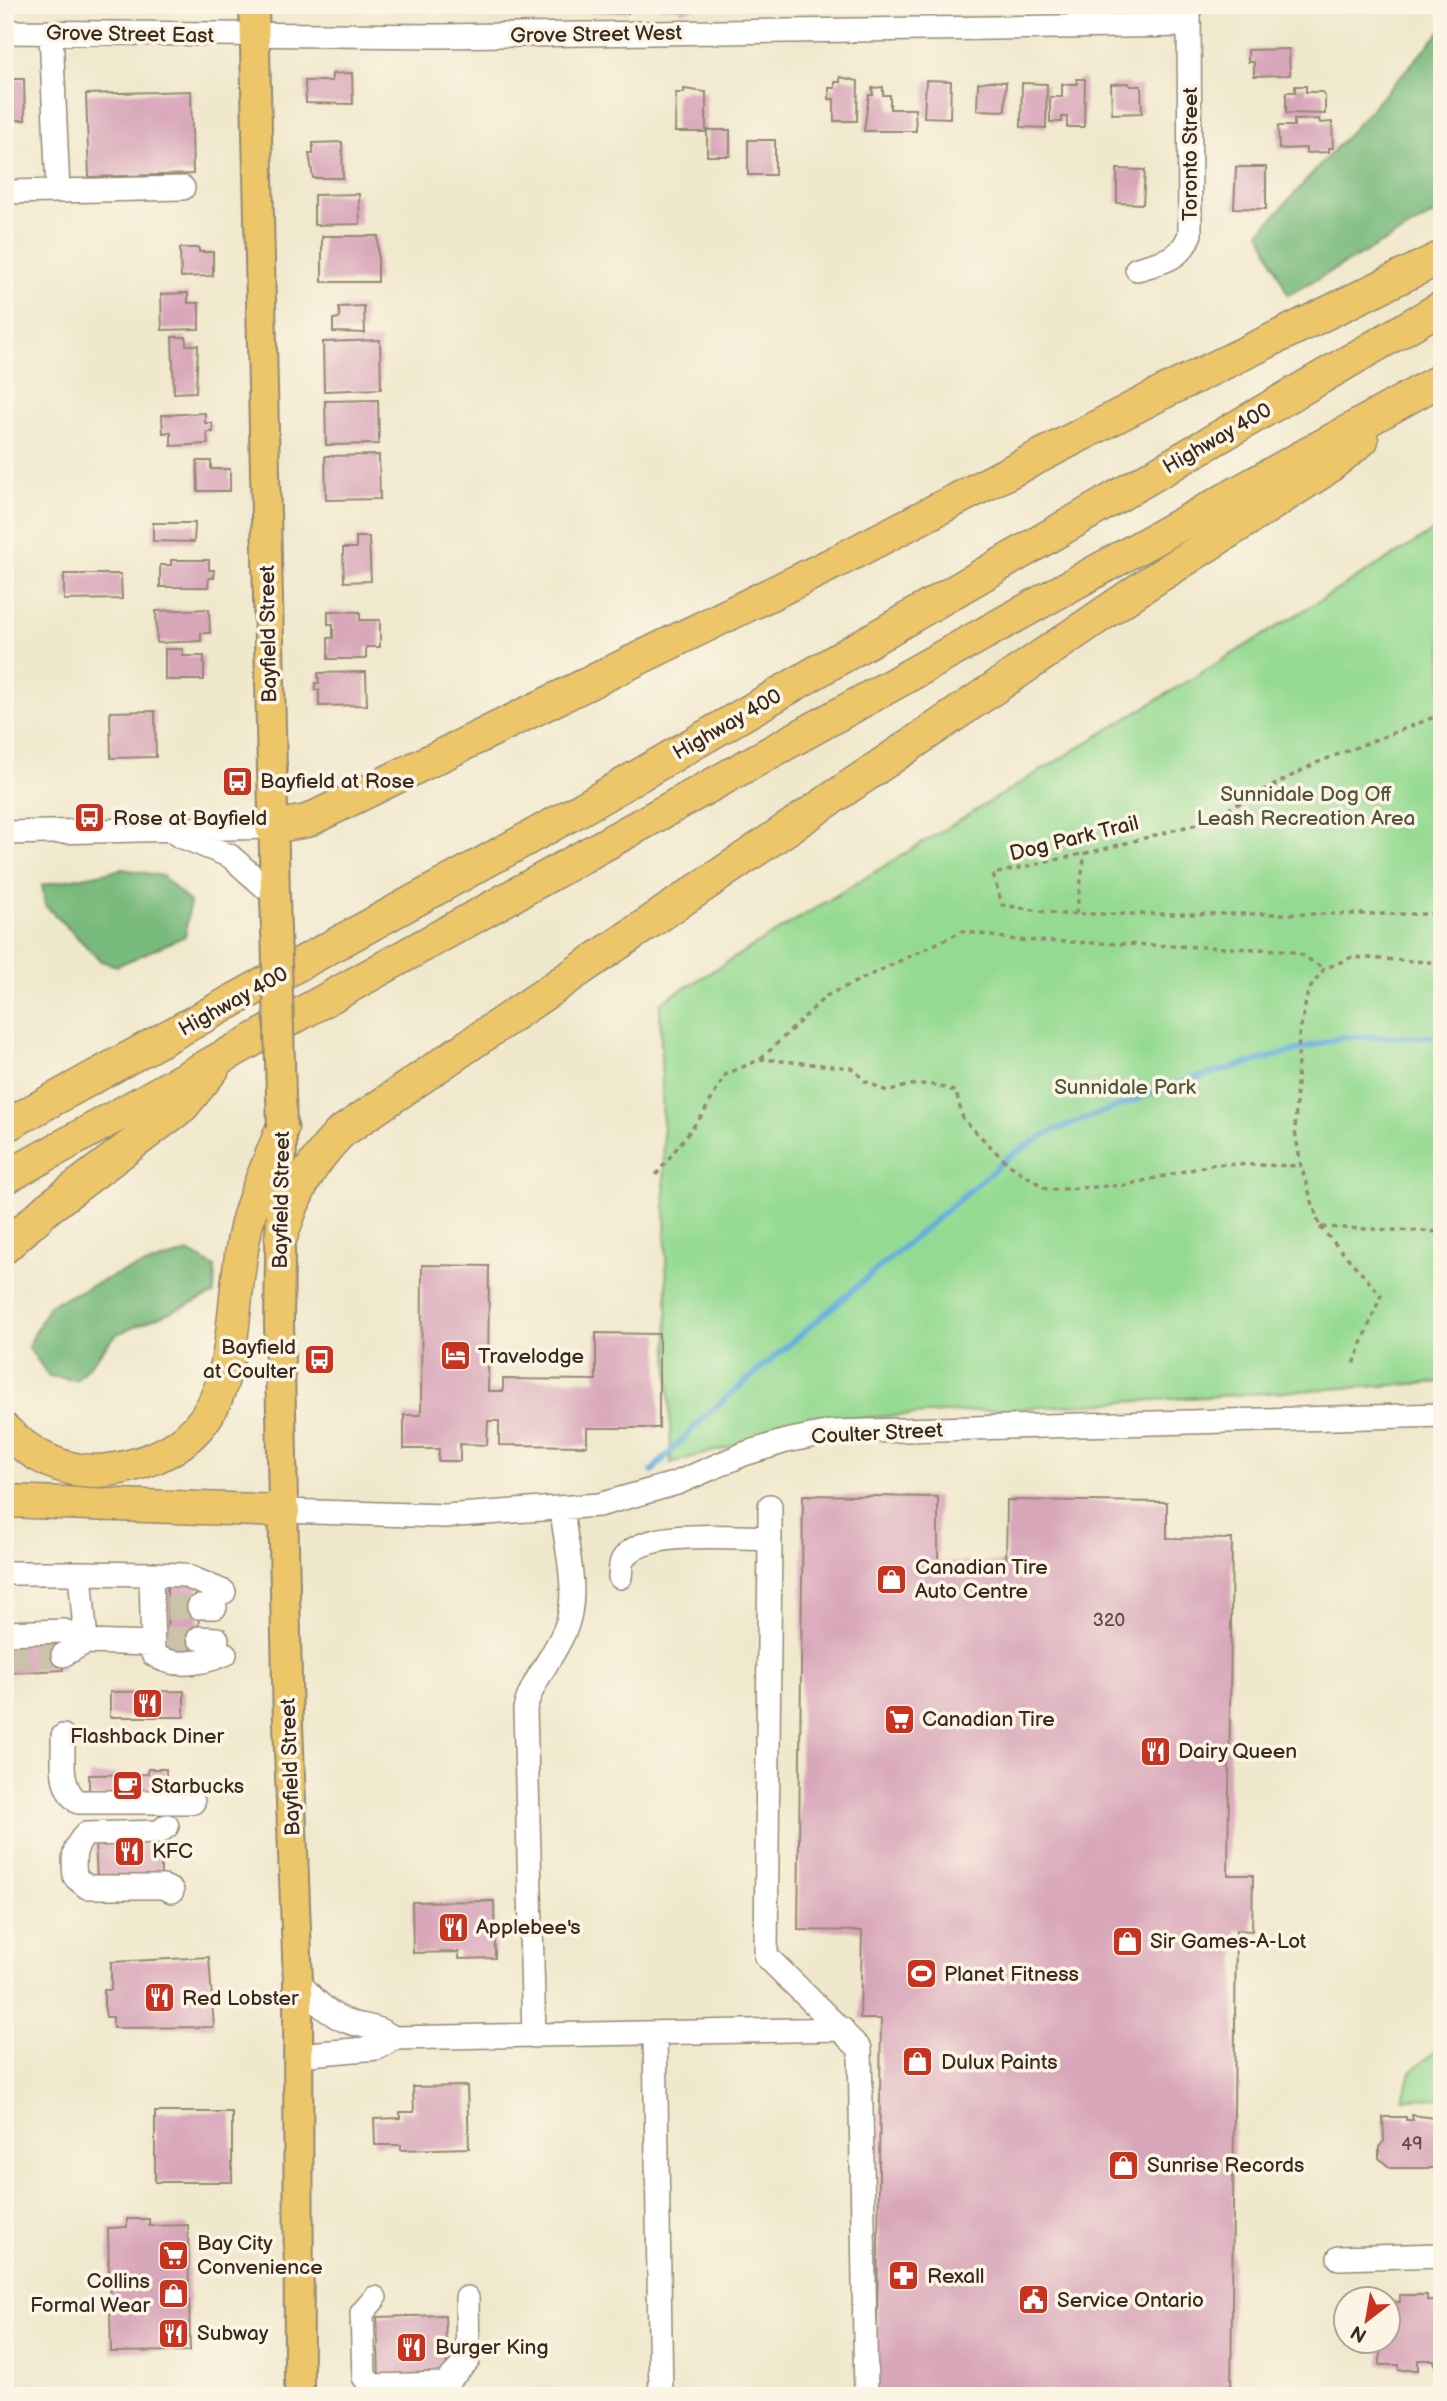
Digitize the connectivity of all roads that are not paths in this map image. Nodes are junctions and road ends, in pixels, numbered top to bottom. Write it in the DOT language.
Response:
graph roads {
  1 [pos="254,5"];
  2 [pos="1189,15"];
  3 [pos="5,32"];
  4 [pos="51,33"];
  5 [pos="255,35"];
  6 [pos="183,188"];
  7 [pos="58,191"];
  8 [pos="5,192"];
  9 [pos="1442,257"];
  10 [pos="1137,269"];
  11 [pos="1442,307"];
  12 [pos="1436,382"];
  13 [pos="272,827"];
  14 [pos="166,831"];
  15 [pos="5,833"];
  16 [pos="275,896"];
  17 [pos="224,1055"];
  18 [pos="5,1126"];
  19 [pos="282,1128"];
  20 [pos="5,1178"];
  21 [pos="281,1237"];
  22 [pos="5,1247"];
  23 [pos="1442,1415"];
  24 [pos="5,1430"];
  25 [pos="5,1501"];
  26 [pos="770,1506"];
  27 [pos="562,1510"];
  28 [pos="283,1511"];
  29 [pos="770,1538"];
  30 [pos="5,1573"];
  31 [pos="80,1573"];
  32 [pos="151,1574"];
  33 [pos="620,1577"];
  34 [pos="213,1602"];
  35 [pos="5,1633"];
  36 [pos="157,1640"];
  37 [pos="86,1642"];
  38 [pos="214,1644"];
  39 [pos="63,1655"];
  40 [pos="63,1736"];
  41 [pos="193,1802"];
  42 [pos="167,1826"];
  43 [pos="172,1891"];
  44 [pos="298,1981"];
  45 [pos="842,2029"];
  46 [pos="655,2035"];
  47 [pos="534,2036"];
  48 [pos="394,2038"];
  49 [pos="298,2054"];
  50 [pos="1442,2255"];
  51 [pos="1339,2258"];
  52 [pos="375,2298"];
  53 [pos="467,2298"];
  54 [pos="299,2396"];
  55 [pos="661,2396"];
  56 [pos="866,2396"];
  1 -- 5 [label="main road, Bayfield Street"];
  2 -- 5 [label="street, Grove Street West"];
  2 -- 10 [label="street, Toronto Street"];
  3 -- 4 [label="street, Grove Street East"];
  4 -- 5 [label="street, Grove Street East"];
  4 -- 7 [label="street"];
  5 -- 13 [label="main road, Bayfield Street"];
  6 -- 7 [label="street"];
  7 -- 8 [label="street"];
  9 -- 13 [label="highway"];
  11 -- 18 [label="highway, Highway 400"];
  12 -- 17 [label="highway, Highway 400"];
  12 -- 21 [label="highway"];
  13 -- 14 [label="street"];
  13 -- 16 [label="main road, Bayfield Street"];
  14 -- 15 [label="street"];
  14 -- 16 [label="street"];
  16 -- 19 [label="main road, Bayfield Street, bridge"];
  17 -- 20 [label="highway, Highway 400"];
  17 -- 22 [label="highway"];
  19 -- 21 [label="main road, Bayfield Street"];
  19 -- 24 [label="highway"];
  21 -- 28 [label="main road, Bayfield Street"];
  23 -- 27 [label="street, Coulter Street"];
  25 -- 28 [label="highway"];
  26 -- 29 [label="street"];
  27 -- 28 [label="street, Coulter Street"];
  27 -- 47 [label="street"];
  28 -- 44 [label="main road, Bayfield Street"];
  29 -- 33 [label="street"];
  29 -- 45 [label="street"];
  30 -- 31 [label="street"];
  31 -- 32 [label="street"];
  31 -- 37 [label="street"];
  32 -- 34 [label="street"];
  32 -- 36 [label="street"];
  35 -- 37 [label="street"];
  36 -- 37 [label="street"];
  36 -- 38 [label="street"];
  37 -- 39 [label="street"];
  40 -- 41 [label="street"];
  42 -- 43 [label="street"];
  44 -- 48 [label="street"];
  44 -- 49 [label="main road, Bayfield Street"];
  45 -- 46 [label="street"];
  45 -- 56 [label="street"];
  46 -- 47 [label="street"];
  46 -- 55 [label="street"];
  47 -- 48 [label="street"];
  48 -- 49 [label="street"];
  49 -- 54 [label="main road, Bayfield Street"];
  50 -- 51 [label="street"];
  52 -- 53 [label="street"];
}
